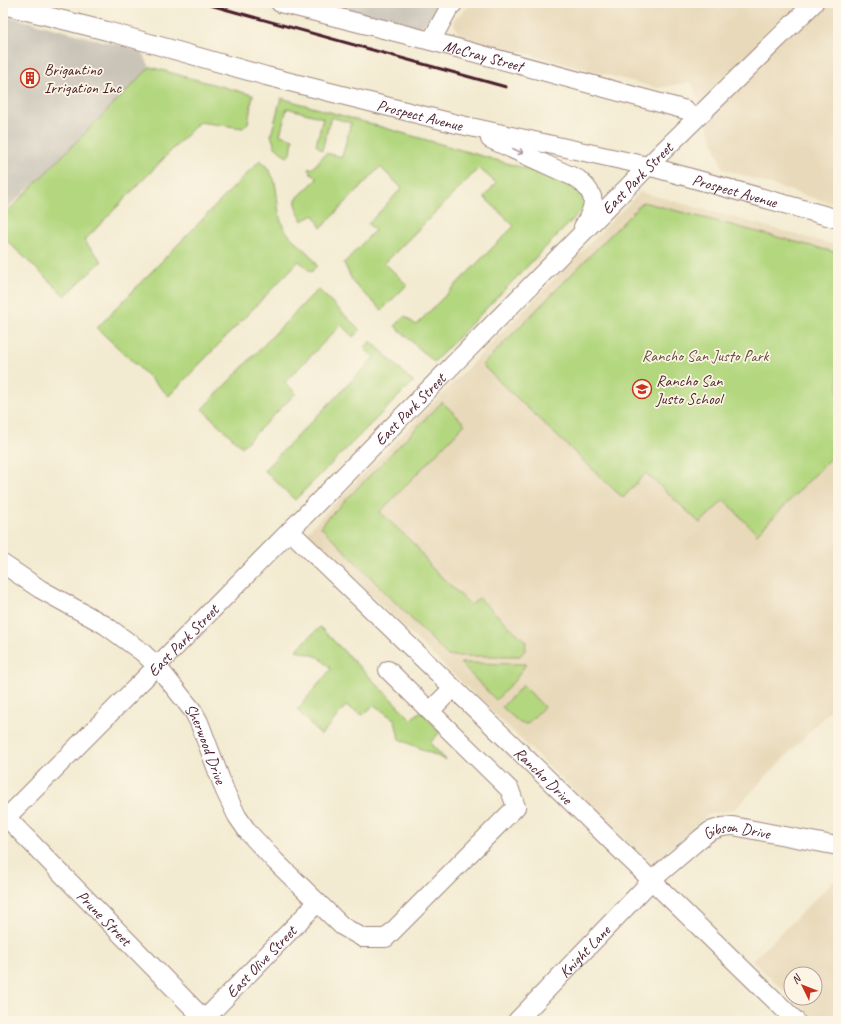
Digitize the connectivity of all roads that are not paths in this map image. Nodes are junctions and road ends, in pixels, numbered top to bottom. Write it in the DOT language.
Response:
graph roads {
  1 [pos="280,3"];
  2 [pos="454,3"];
  3 [pos="814,3"];
  4 [pos="3,5"];
  5 [pos="431,40"];
  6 [pos="686,110"];
  7 [pos="457,124"];
  8 [pos="648,166"];
  9 [pos="838,219"];
  10 [pos="574,241"];
  11 [pos="290,531"];
  12 [pos="3,564"];
  13 [pos="157,666"];
  14 [pos="388,670"];
  15 [pos="453,688"];
  16 [pos="430,711"];
  17 [pos="4,817"];
  18 [pos="838,846"];
  19 [pos="652,880"];
  20 [pos="317,903"];
  21 [pos="204,1020"];
  22 [pos="517,1021"];
  23 [pos="796,1021"];
  1 -- 5 [label="street, McCray Street"];
  2 -- 5 [label="street"];
  3 -- 8 [label="street, East Park Street"];
  4 -- 7 [label="street, Prospect Avenue"];
  5 -- 6 [label="street, McCray Street"];
  7 -- 8 [label="street, Prospect Avenue"];
  7 -- 10 [label="street, one-way"];
  8 -- 9 [label="street, Prospect Avenue"];
  8 -- 10 [label="street, East Park Street"];
  10 -- 11 [label="street, East Park Street"];
  11 -- 13 [label="street, East Park Street"];
  11 -- 15 [label="street, Rancho Drive"];
  12 -- 13 [label="street, Sherwood Drive"];
  13 -- 17 [label="street, East Park Street"];
  13 -- 20 [label="street, Sherwood Drive"];
  14 -- 16 [label="street"];
  15 -- 16 [label="street"];
  15 -- 19 [label="street, Rancho Drive"];
  16 -- 20 [label="street, Sherwood Drive"];
  17 -- 21 [label="street, Prune Street"];
  18 -- 19 [label="street, Gibson Drive"];
  19 -- 22 [label="street, Knight Lane"];
  19 -- 23 [label="street, Rancho Drive"];
  20 -- 21 [label="street, East Olive Street"];
}
